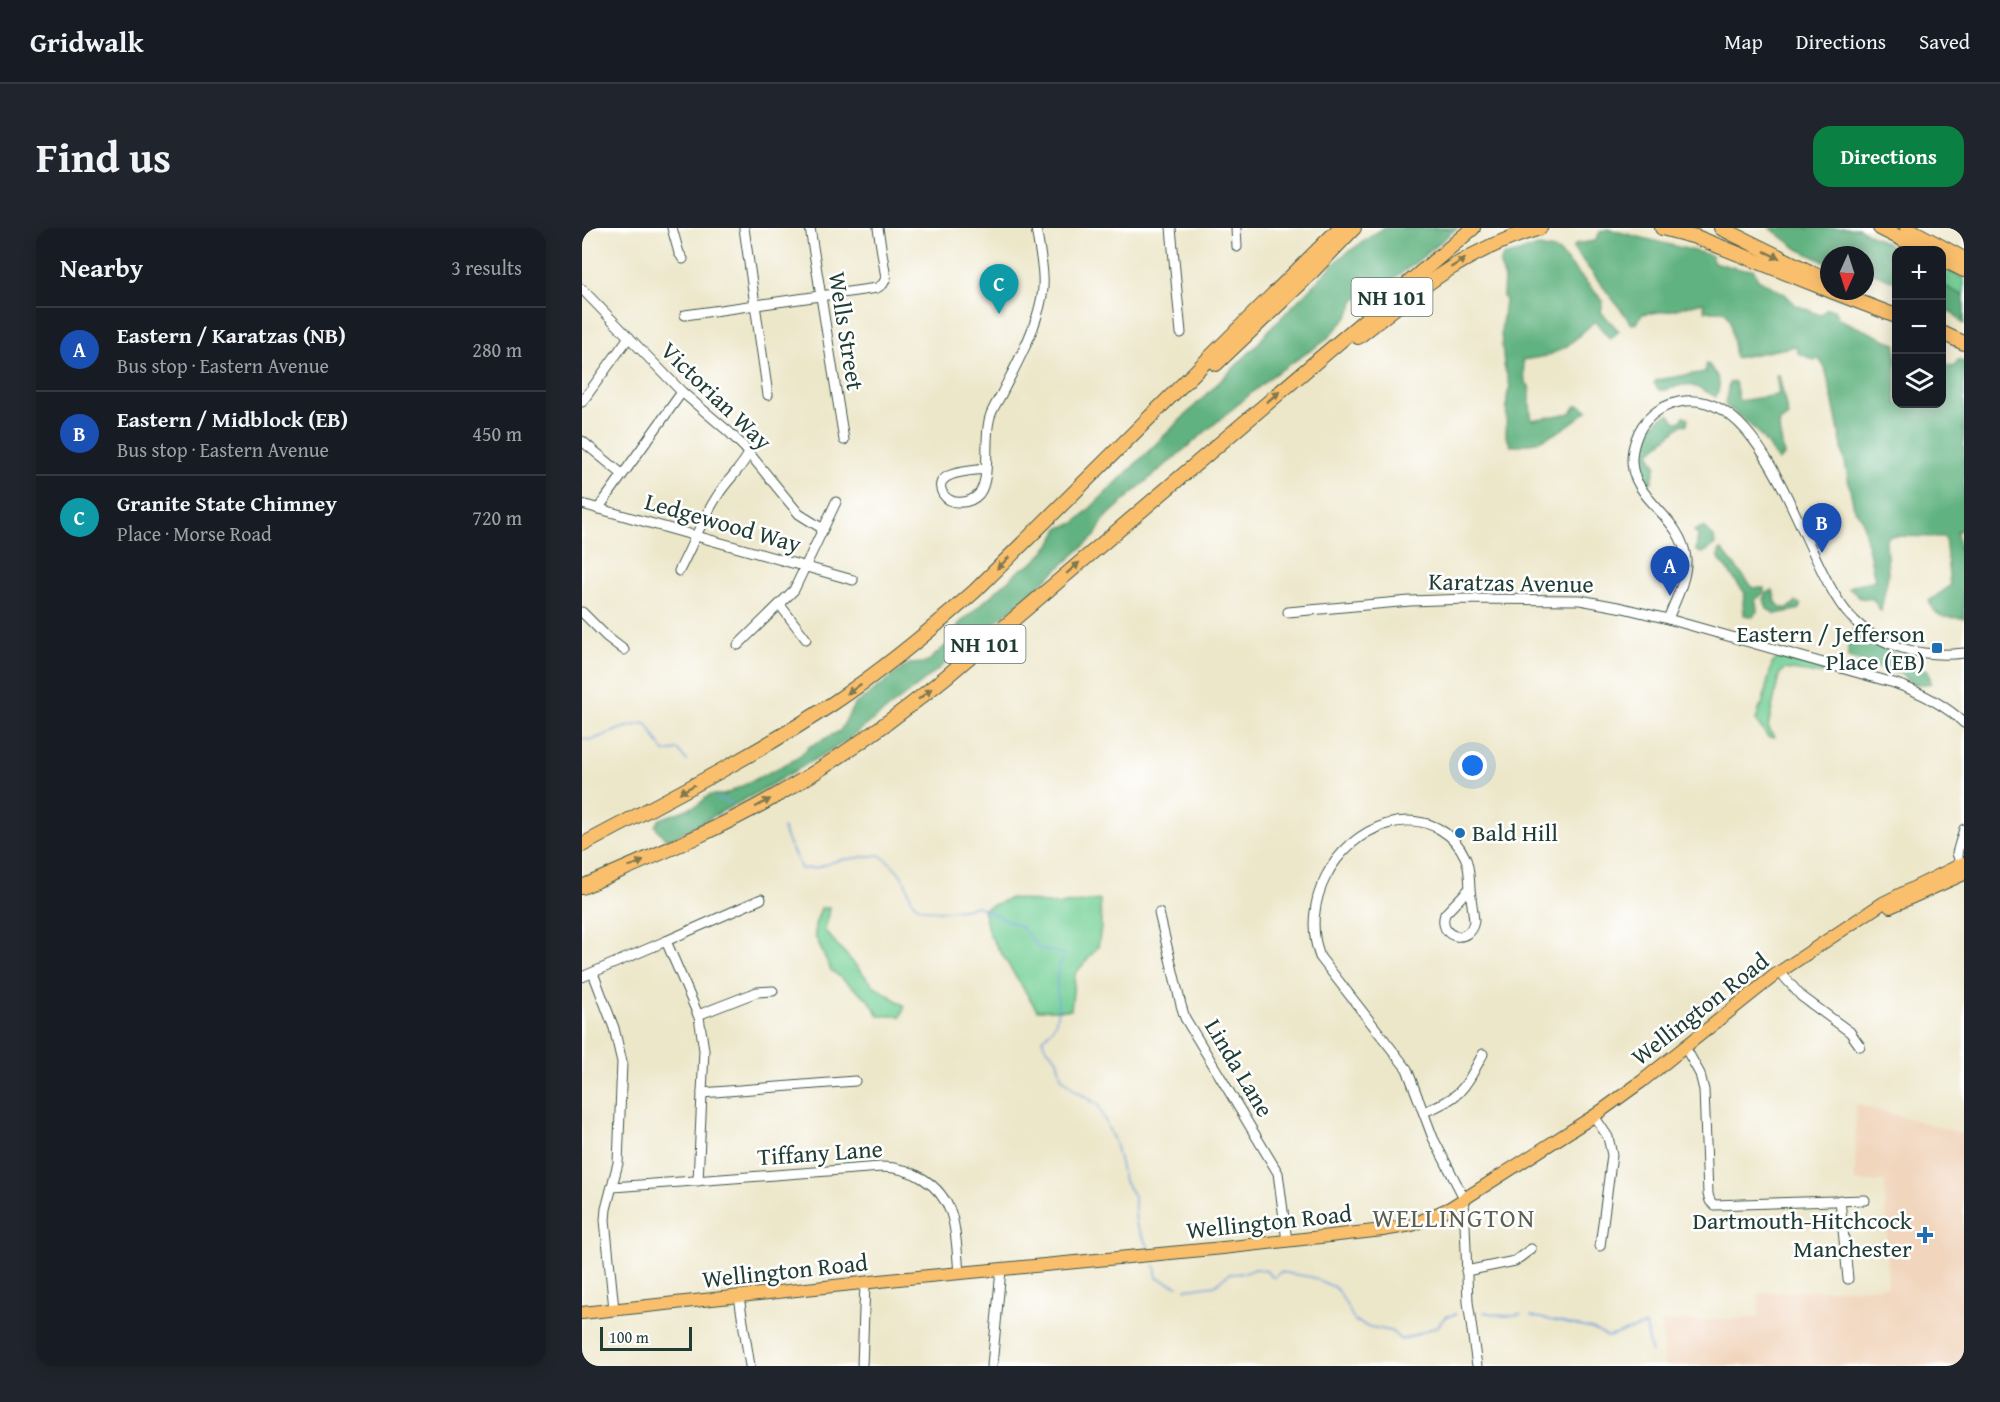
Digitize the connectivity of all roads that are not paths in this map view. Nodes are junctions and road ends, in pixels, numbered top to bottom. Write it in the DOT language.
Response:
graph roads {
  1 [pos="672,228"];
  2 [pos="744,228"];
  3 [pos="810,228"];
  4 [pos="878,228"];
  5 [pos="1036,228"];
  6 [pos="1171,228"];
  7 [pos="1236,228"];
  8 [pos="1340,228"];
  9 [pos="1354,228"];
  10 [pos="1473,228"];
  11 [pos="1540,228"];
  12 [pos="1662,228"];
  13 [pos="1720,228"];
  14 [pos="1880,228"];
  15 [pos="1906,228"];
  16 [pos="1926,246"];
  17 [pos="1928,246"];
  18 [pos="1237,247"];
  19 [pos="1946,253"];
  20 [pos="683,259"];
  21 [pos="1964,259"];
  22 [pos="1946,261"];
  23 [pos="1964,270"];
  24 [pos="1820,278"];
  25 [pos="1820,287"];
  26 [pos="582,289"];
  27 [pos="821,297"];
  28 [pos="1856,300"];
  29 [pos="1868,300"];
  30 [pos="756,306"];
  31 [pos="1892,312"];
  32 [pos="1892,313"];
  33 [pos="685,315"];
  34 [pos="1181,333"];
  35 [pos="1946,335"];
  36 [pos="629,337"];
  37 [pos="1964,343"];
  38 [pos="1310,366"];
  39 [pos="682,392"];
  40 [pos="768,395"];
  41 [pos="582,402"];
  42 [pos="844,440"];
  43 [pos="582,441"];
  44 [pos="749,453"];
  45 [pos="985,469"];
  46 [pos="622,474"];
  47 [pos="1090,478"];
  48 [pos="836,502"];
  49 [pos="582,504"];
  50 [pos="598,509"];
  51 [pos="823,530"];
  52 [pos="696,536"];
  53 [pos="806,567"];
  54 [pos="679,571"];
  55 [pos="853,580"];
  56 [pos="780,605"];
  57 [pos="582,612"];
  58 [pos="1288,612"];
  59 [pos="1668,619"];
  60 [pos="806,639"];
  61 [pos="738,645"];
  62 [pos="624,650"];
  63 [pos="1964,653"];
  64 [pos="1964,723"];
  65 [pos="1964,829"];
  66 [pos="582,845"];
  67 [pos="1962,846"];
  68 [pos="1963,869"];
  69 [pos="582,887"];
  70 [pos="1470,888"];
  71 [pos="761,899"];
  72 [pos="1159,913"];
  73 [pos="666,941"];
  74 [pos="1780,972"];
  75 [pos="593,973"];
  76 [pos="582,977"];
  77 [pos="773,991"];
  78 [pos="698,1015"];
  79 [pos="1685,1047"];
  80 [pos="1860,1047"];
  81 [pos="1483,1054"];
  82 [pos="855,1081"];
  83 [pos="702,1093"];
  84 [pos="1424,1113"];
  85 [pos="1594,1116"];
  86 [pos="698,1181"];
  87 [pos="613,1187"];
  88 [pos="1464,1198"];
  89 [pos="1840,1200"];
  90 [pos="1865,1200"];
  91 [pos="1287,1241"];
  92 [pos="1600,1246"];
  93 [pos="1531,1249"];
  94 [pos="1000,1269"];
  95 [pos="1466,1271"];
  96 [pos="959,1273"];
  97 [pos="1848,1279"];
  98 [pos="866,1283"];
  99 [pos="739,1297"];
  100 [pos="614,1310"];
  101 [pos="582,1313"];
  102 [pos="750,1366"];
  103 [pos="862,1366"];
  104 [pos="992,1366"];
  105 [pos="1477,1366"];
  1 -- 20 [label="street"];
  2 -- 30 [label="street"];
  3 -- 27 [label="street, Wells Street"];
  4 -- 27 [label="street"];
  5 -- 45 [label="street"];
  6 -- 34 [label="street"];
  7 -- 18 [label="street"];
  8 -- 47 [label="highway, NH 101"];
  9 -- 47 [label="highway"];
  10 -- 38 [label="highway, NH 101"];
  38 -- 11 [label="highway, one-way"];
  12 -- 25 [label="highway"];
  13 -- 24 [label="highway, one-way"];
  14 -- 16 [label="highway"];
  15 -- 17 [label="highway"];
  19 -- 21 [label="highway"];
  22 -- 23 [label="highway"];
  26 -- 36 [label="street, Victorian Way"];
  27 -- 30 [label="street"];
  27 -- 42 [label="street, Wells Street"];
  28 -- 32 [label="highway"];
  29 -- 31 [label="highway"];
  30 -- 33 [label="street"];
  30 -- 40 [label="street"];
  35 -- 37 [label="highway"];
  36 -- 39 [label="street, Victorian Way"];
  36 -- 41 [label="street"];
  69 -- 38 [label="highway, NH 101, one-way"];
  39 -- 44 [label="street, Victorian Way"];
  39 -- 46 [label="street"];
  43 -- 46 [label="street"];
  44 -- 51 [label="street, Victorian Way"];
  44 -- 52 [label="street"];
  45 -- 45 [label="street"];
  46 -- 50 [label="street"];
  47 -- 66 [label="highway, NH 101, one-way"];
  48 -- 51 [label="street"];
  49 -- 50 [label="street, Ledgewood Way"];
  50 -- 52 [label="street, Ledgewood Way"];
  51 -- 53 [label="street"];
  52 -- 53 [label="street, Ledgewood Way"];
  52 -- 54 [label="street"];
  53 -- 55 [label="street, Ledgewood Way"];
  53 -- 56 [label="street"];
  56 -- 60 [label="street"];
  56 -- 61 [label="street"];
  57 -- 62 [label="street"];
  58 -- 59 [label="street, Karatzas Avenue"];
  59 -- 63 [label="street"];
  59 -- 64 [label="street, Karatzas Avenue"];
  65 -- 67 [label="street"];
  67 -- 68 [label="street"];
  68 -- 74 [label="main road, Wellington Road"];
  70 -- 70 [label="street"];
  70 -- 84 [label="street"];
  71 -- 73 [label="street"];
  72 -- 91 [label="street, Linda Lane"];
  73 -- 75 [label="street"];
  73 -- 78 [label="street"];
  74 -- 79 [label="main road, Wellington Road"];
  74 -- 80 [label="street"];
  75 -- 76 [label="street"];
  75 -- 87 [label="street"];
  77 -- 78 [label="street"];
  78 -- 83 [label="street"];
  79 -- 85 [label="main road, Wellington Road"];
  79 -- 89 [label="street"];
  81 -- 84 [label="street"];
  82 -- 83 [label="street"];
  83 -- 86 [label="street"];
  84 -- 88 [label="street"];
  85 -- 88 [label="main road, Wellington Road"];
  85 -- 92 [label="street"];
  86 -- 87 [label="street, Tiffany Lane"];
  86 -- 96 [label="street, Tiffany Lane"];
  87 -- 100 [label="street"];
  88 -- 91 [label="main road, Wellington Road"];
  88 -- 95 [label="street"];
  89 -- 90 [label="street"];
  89 -- 97 [label="street"];
  91 -- 94 [label="main road, Wellington Road"];
  93 -- 95 [label="street"];
  94 -- 96 [label="main road, Wellington Road"];
  94 -- 104 [label="street"];
  95 -- 105 [label="street"];
  96 -- 98 [label="main road, Wellington Road"];
  98 -- 99 [label="main road, Wellington Road"];
  98 -- 103 [label="street"];
  99 -- 100 [label="main road, Wellington Road"];
  99 -- 102 [label="street"];
  100 -- 101 [label="main road, Wellington Road"];
}
